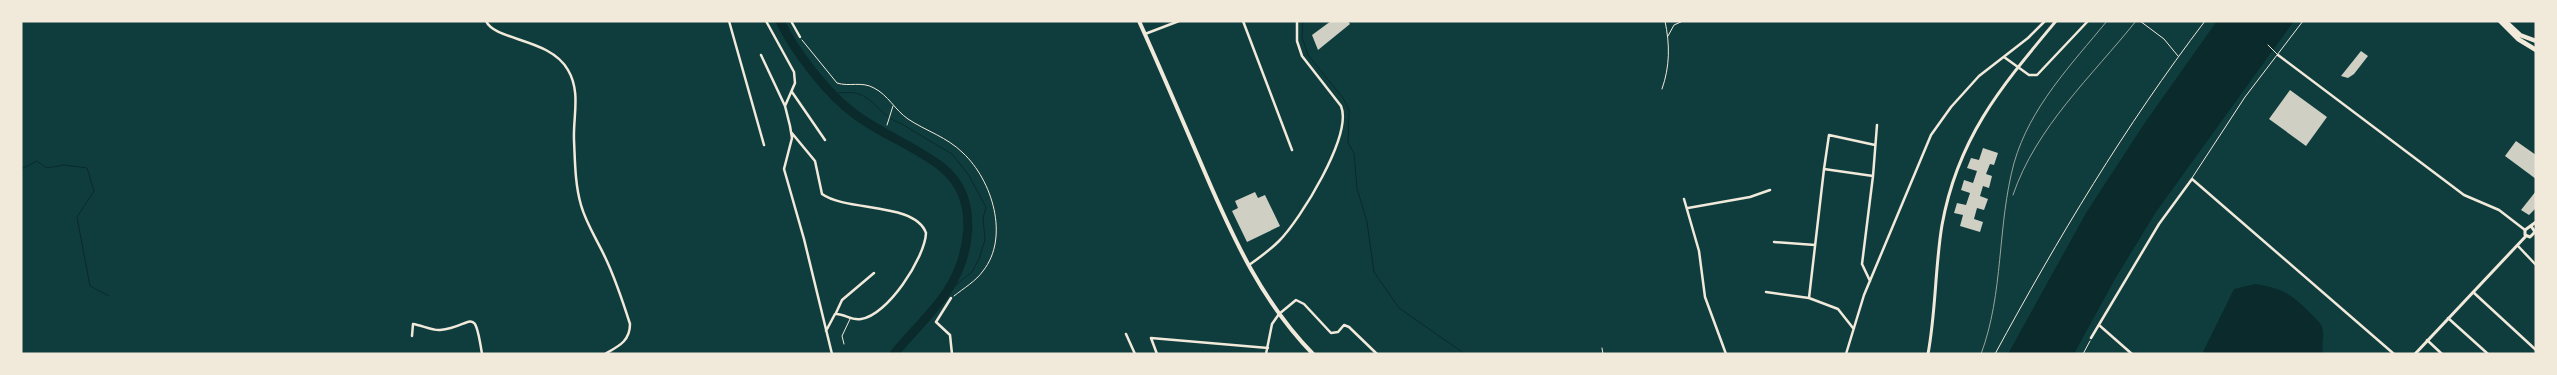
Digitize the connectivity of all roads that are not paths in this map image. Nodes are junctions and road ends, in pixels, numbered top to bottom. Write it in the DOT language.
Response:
graph roads {
  1 [pos="486,21"];
  2 [pos="729,21"];
  3 [pos="766,21"];
  4 [pos="792,21"];
  5 [pos="1140,21"];
  6 [pos="1179,21"];
  7 [pos="1243,21"];
  8 [pos="1297,21"];
  9 [pos="2045,21"];
  10 [pos="2056,21"];
  11 [pos="2088,21"];
  12 [pos="2140,21"];
  13 [pos="2205,21"];
  14 [pos="2303,21"];
  15 [pos="2500,21"];
  16 [pos="2505,21"];
  17 [pos="1145,34"];
  18 [pos="800,37"];
  19 [pos="2536,41"];
  20 [pos="2268,45"];
  21 [pos="2536,50"];
  22 [pos="2278,54"];
  23 [pos="761,55"];
  24 [pos="2004,57"];
  25 [pos="2178,57"];
  26 [pos="2017,67"];
  27 [pos="792,92"];
  28 [pos="785,106"];
  29 [pos="1877,125"];
  30 [pos="791,132"];
  31 [pos="825,140"];
  32 [pos="764,145"];
  33 [pos="1875,145"];
  34 [pos="1292,150"];
  35 [pos="1824,169"];
  36 [pos="1872,176"];
  37 [pos="2192,179"];
  38 [pos="1770,190"];
  39 [pos="1684,199"];
  40 [pos="1688,208"];
  41 [pos="2536,222"];
  42 [pos="2531,226"];
  43 [pos="2525,230"];
  44 [pos="2535,234"];
  45 [pos="2526,236"];
  46 [pos="1774,242"];
  47 [pos="1814,245"];
  48 [pos="2518,246"];
  49 [pos="2536,265"];
  50 [pos="1249,266"];
  51 [pos="874,273"];
  52 [pos="1870,281"];
  53 [pos="1766,292"];
  54 [pos="2473,292"];
  55 [pos="952,298"];
  56 [pos="1809,298"];
  57 [pos="835,314"];
  58 [pos="1279,314"];
  59 [pos="2448,318"];
  60 [pos="850,319"];
  61 [pos="2099,325"];
  62 [pos="1854,329"];
  63 [pos="826,331"];
  64 [pos="1126,334"];
  65 [pos="412,336"];
  66 [pos="2091,338"];
  67 [pos="2427,340"];
  68 [pos="844,344"];
  69 [pos="1268,348"];
  70 [pos="1602,348"];
  71 [pos="2536,350"];
  72 [pos="482,354"];
  73 [pos="605,354"];
  74 [pos="832,354"];
  75 [pos="952,354"];
  76 [pos="1135,354"];
  77 [pos="1156,354"];
  78 [pos="1266,354"];
  79 [pos="1313,354"];
  80 [pos="1377,354"];
  81 [pos="1603,354"];
  82 [pos="1726,354"];
  83 [pos="1846,354"];
  84 [pos="1928,354"];
  85 [pos="1995,354"];
  86 [pos="2132,354"];
  87 [pos="2394,354"];
  88 [pos="2415,354"];
  89 [pos="2442,354"];
  90 [pos="2488,354"];
  1 -- 73 [label="street"];
  2 -- 32 [label="street"];
  3 -- 27 [label="street"];
  4 -- 18 [label="street"];
  5 -- 17 [label="main road"];
  6 -- 17 [label="street"];
  7 -- 34 [label="street"];
  8 -- 50 [label="street"];
  9 -- 24 [label="street"];
  10 -- 26 [label="main road"];
  11 -- 26 [label="street"];
  12 -- 25 [label="lane"];
  13 -- 25 [label="lane"];
  14 -- 22 [label="lane"];
  15 -- 21 [label="highway"];
  16 -- 19 [label="highway"];
  17 -- 50 [label="main road"];
  20 -- 22 [label="lane"];
  22 -- 37 [label="lane"];
  22 -- 43 [label="street"];
  23 -- 28 [label="street"];
  24 -- 26 [label="street"];
  24 -- 52 [label="street"];
  25 -- 85 [label="lane"];
  26 -- 84 [label="main road"];
  27 -- 28 [label="street"];
  27 -- 31 [label="street"];
  28 -- 30 [label="street"];
  29 -- 33 [label="street"];
  30 -- 60 [label="street"];
  30 -- 63 [label="street"];
  33 -- 35 [label="street"];
  33 -- 36 [label="street"];
  35 -- 36 [label="street"];
  35 -- 47 [label="street"];
  36 -- 52 [label="street"];
  37 -- 61 [label="street"];
  37 -- 87 [label="street"];
  38 -- 40 [label="street"];
  39 -- 40 [label="street"];
  40 -- 82 [label="street"];
  41 -- 42 [label="main road"];
  42 -- 43 [label="main road"];
  42 -- 44 [label="main road"];
  43 -- 45 [label="main road"];
  44 -- 45 [label="main road"];
  45 -- 48 [label="main road"];
  46 -- 47 [label="street"];
  47 -- 56 [label="street"];
  48 -- 49 [label="street"];
  48 -- 54 [label="main road"];
  50 -- 58 [label="main road"];
  51 -- 57 [label="street"];
  52 -- 62 [label="street"];
  53 -- 56 [label="street"];
  54 -- 59 [label="main road"];
  54 -- 71 [label="street"];
  55 -- 75 [label="street"];
  56 -- 62 [label="street"];
  57 -- 60 [label="street"];
  57 -- 63 [label="street"];
  58 -- 69 [label="street"];
  58 -- 79 [label="main road"];
  58 -- 80 [label="street"];
  59 -- 67 [label="main road"];
  59 -- 90 [label="street"];
  60 -- 68 [label="lane"];
  61 -- 66 [label="street"];
  61 -- 86 [label="street"];
  62 -- 83 [label="street"];
  63 -- 74 [label="street"];
  64 -- 76 [label="street"];
  65 -- 72 [label="street"];
  67 -- 88 [label="main road"];
  67 -- 89 [label="street"];
  69 -- 77 [label="street"];
  69 -- 78 [label="street"];
  70 -- 81 [label="lane"];
}
